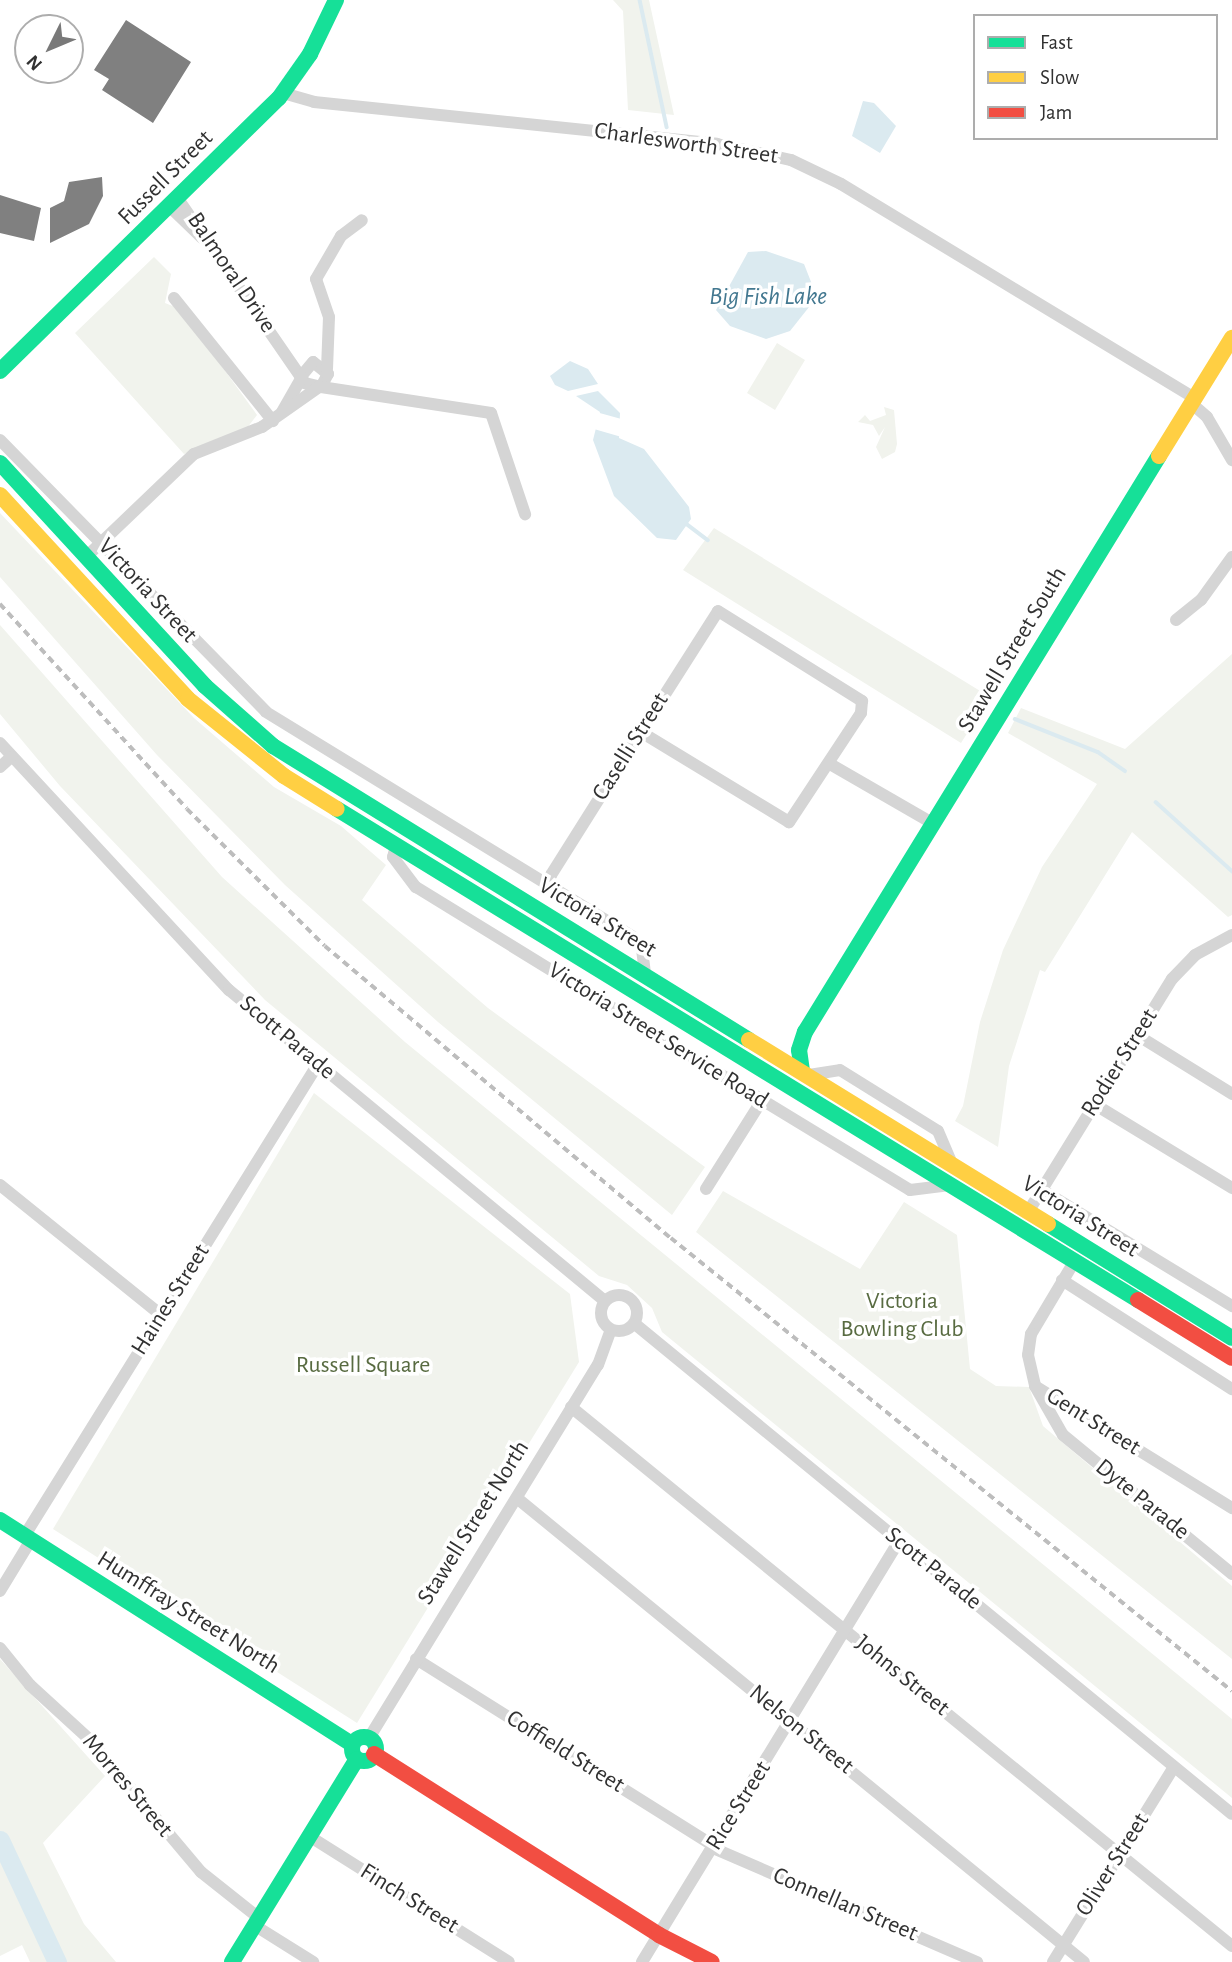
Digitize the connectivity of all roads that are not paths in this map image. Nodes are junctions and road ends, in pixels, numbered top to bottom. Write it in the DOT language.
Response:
graph roads {
  1 [pos="336,0"];
  2 [pos="283,93"];
  3 [pos="174,203"];
  4 [pos="362,220"];
  5 [pos="174,298"];
  6 [pos="1232,338"];
  7 [pos="326,339"];
  8 [pos="282,349"];
  9 [pos="311,362"];
  10 [pos="327,370"];
  11 [pos="1,371"];
  12 [pos="302,376"];
  13 [pos="320,387"];
  14 [pos="354,388"];
  15 [pos="1192,400"];
  16 [pos="275,419"];
  17 [pos="0,440"];
  18 [pos="1232,460"];
  19 [pos="0,463"];
  20 [pos="0,495"];
  21 [pos="0,503"];
  22 [pos="525,514"];
  23 [pos="37,537"];
  24 [pos="100,543"];
  25 [pos="1232,557"];
  26 [pos="85,558"];
  27 [pos="1176,620"];
  28 [pos="640,733"];
  29 [pos="0,743"];
  30 [pos="11,757"];
  31 [pos="830,764"];
  32 [pos="0,767"];
  33 [pos="416,807"];
  34 [pos="934,824"];
  35 [pos="405,828"];
  36 [pos="396,846"];
  37 [pos="547,885"];
  38 [pos="1232,935"];
  39 [pos="645,973"];
  40 [pos="834,985"];
  41 [pos="1137,1035"];
  42 [pos="782,1059"];
  43 [pos="318,1064"];
  44 [pos="806,1073"];
  45 [pos="786,1085"];
  46 [pos="1232,1094"];
  47 [pos="762,1100"];
  48 [pos="1094,1104"];
  49 [pos="0,1185"];
  50 [pos="948,1185"];
  51 [pos="1232,1188"];
  52 [pos="706,1189"];
  53 [pos="1042,1191"];
  54 [pos="1028,1212"];
  55 [pos="1018,1227"];
  56 [pos="1074,1262"];
  57 [pos="1062,1280"];
  58 [pos="605,1301"];
  59 [pos="1232,1306"];
  60 [pos="161,1315"];
  61 [pos="635,1324"];
  62 [pos="611,1330"];
  63 [pos="1232,1338"];
  64 [pos="1232,1358"];
  65 [pos="1035,1386"];
  66 [pos="1232,1389"];
  67 [pos="571,1407"];
  68 [pos="517,1499"];
  69 [pos="1232,1508"];
  70 [pos="0,1520"];
  71 [pos="28,1537"];
  72 [pos="899,1541"];
  73 [pos="1232,1574"];
  74 [pos="0,1591"];
  75 [pos="846,1631"];
  76 [pos="0,1648"];
  77 [pos="416,1659"];
  78 [pos="791,1722"];
  79 [pos="369,1738"];
  80 [pos="355,1752"];
  81 [pos="374,1755"];
  82 [pos="1174,1767"];
  83 [pos="1232,1814"];
  84 [pos="309,1836"];
  85 [pos="714,1847"];
  86 [pos="1119,1856"];
  87 [pos="257,1921"];
  88 [pos="659,1935"];
  89 [pos="1063,1945"];
  90 [pos="1232,1946"];
  91 [pos="232,1962"];
  92 [pos="313,1962"];
  93 [pos="509,1962"];
  94 [pos="642,1962"];
  95 [pos="712,1962"];
  96 [pos="978,1962"];
  97 [pos="1052,1962"];
  98 [pos="1084,1962"];
  1 -- 2 [label="main road, Fussell Street"];
  2 -- 3 [label="main road, Fussell Street"];
  2 -- 15 [label="street, Charlesworth Street"];
  3 -- 8 [label="street, Balmoral Drive"];
  3 -- 11 [label="main road, Fussell Street"];
  4 -- 7 [label="street"];
  5 -- 16 [label="street"];
  6 -- 15 [label="main road, Stawell Street South"];
  7 -- 9 [label="street"];
  7 -- 10 [label="street"];
  8 -- 9 [label="street, Balmoral Drive"];
  8 -- 12 [label="street, Balmoral Drive"];
  9 -- 10 [label="street, Balmoral Drive"];
  9 -- 12 [label="street"];
  10 -- 13 [label="street"];
  10 -- 14 [label="street"];
  12 -- 13 [label="street"];
  12 -- 16 [label="street"];
  13 -- 14 [label="street"];
  13 -- 16 [label="street"];
  14 -- 22 [label="street"];
  15 -- 18 [label="street, Charlesworth Street"];
  15 -- 34 [label="main road, Stawell Street South"];
  16 -- 24 [label="street"];
  17 -- 24 [label="street, Victoria Street Service Road"];
  19 -- 26 [label="main road, Victoria Street"];
  20 -- 23 [label="main road, Victoria Street"];
  21 -- 23 [label="main road"];
  23 -- 36 [label="main road, Victoria Street"];
  24 -- 26 [label="street"];
  24 -- 33 [label="street, Victoria Street Service Road"];
  25 -- 27 [label="street"];
  26 -- 35 [label="main road, Victoria Street"];
  28 -- 31 [label="street"];
  28 -- 31 [label="street, Caselli Street"];
  28 -- 37 [label="street, Caselli Street"];
  29 -- 30 [label="street, Scott Parade"];
  30 -- 32 [label="street"];
  30 -- 43 [label="street, Scott Parade"];
  31 -- 34 [label="street"];
  33 -- 35 [label="street"];
  33 -- 37 [label="street, Victoria Street Service Road"];
  34 -- 40 [label="main road, Stawell Street South"];
  35 -- 36 [label="main road"];
  35 -- 39 [label="main road, Victoria Street"];
  36 -- 45 [label="main road, Victoria Street"];
  36 -- 47 [label="street, Victoria Street Service Road"];
  37 -- 39 [label="street, Victoria Street Service Road"];
  38 -- 41 [label="street, Rodier Street"];
  39 -- 42 [label="main road, Victoria Street"];
  40 -- 42 [label="main road, Stawell Street South"];
  40 -- 44 [label="main road, Stawell Street South"];
  41 -- 46 [label="street"];
  41 -- 48 [label="street, Rodier Street"];
  42 -- 44 [label="main road, Victoria Street"];
  42 -- 45 [label="main road"];
  43 -- 58 [label="street, Scott Parade"];
  43 -- 60 [label="street, Haines Street"];
  44 -- 54 [label="main road, Victoria Street"];
  45 -- 50 [label="main road, Victoria Street"];
  47 -- 50 [label="street, Victoria Street Service Road"];
  47 -- 52 [label="street"];
  48 -- 51 [label="street"];
  48 -- 53 [label="street, Rodier Street"];
  49 -- 60 [label="street"];
  50 -- 55 [label="main road, Victoria Street"];
  53 -- 54 [label="street, Rodier Street"];
  53 -- 59 [label="street"];
  54 -- 55 [label="main road"];
  54 -- 63 [label="main road, Victoria Street"];
  55 -- 56 [label="main road, Victoria Street"];
  56 -- 57 [label="street, Gent Street"];
  56 -- 64 [label="main road, Victoria Street"];
  57 -- 65 [label="street, Gent Street"];
  57 -- 66 [label="street"];
  58 -- 61 [label="street"];
  58 -- 62 [label="street"];
  60 -- 71 [label="street, Haines Street"];
  61 -- 62 [label="street"];
  61 -- 72 [label="street, Scott Parade"];
  62 -- 67 [label="street, Stawell Street North"];
  65 -- 69 [label="street, Gent Street"];
  65 -- 73 [label="street, Dyte Parade"];
  67 -- 68 [label="street, Stawell Street North"];
  67 -- 75 [label="street, Johns Street"];
  68 -- 77 [label="street, Stawell Street North"];
  68 -- 78 [label="street, Nelson Street"];
  70 -- 71 [label="main road, Humffray Street North"];
  71 -- 74 [label="street, Haines Street"];
  71 -- 80 [label="main road, Humffray Street North"];
  72 -- 75 [label="street, Rice Street"];
  72 -- 82 [label="street, Scott Parade"];
  75 -- 78 [label="street, Rice Street"];
  75 -- 86 [label="street, Johns Street"];
  76 -- 87 [label="street, Morres Street"];
  77 -- 79 [label="street, Stawell Street North"];
  77 -- 85 [label="street, Coffield Street"];
  78 -- 85 [label="street, Rice Street"];
  78 -- 89 [label="street, Nelson Street"];
  79 -- 80 [label="main road"];
  79 -- 81 [label="main road"];
  80 -- 81 [label="main road"];
  80 -- 84 [label="main road"];
  81 -- 88 [label="main road"];
  82 -- 83 [label="street, Scott Parade"];
  82 -- 86 [label="street, Oliver Street"];
  84 -- 87 [label="main road"];
  84 -- 93 [label="street, Finch Street"];
  85 -- 88 [label="street, Rice Street"];
  85 -- 96 [label="street, Connellan Street"];
  86 -- 89 [label="street, Oliver Street"];
  86 -- 90 [label="street, Johns Street"];
  87 -- 91 [label="main road"];
  87 -- 92 [label="street, Morres Street"];
  88 -- 94 [label="street, Rice Street"];
  88 -- 95 [label="main road"];
  89 -- 97 [label="street, Oliver Street"];
  89 -- 98 [label="street, Nelson Street"];
}
